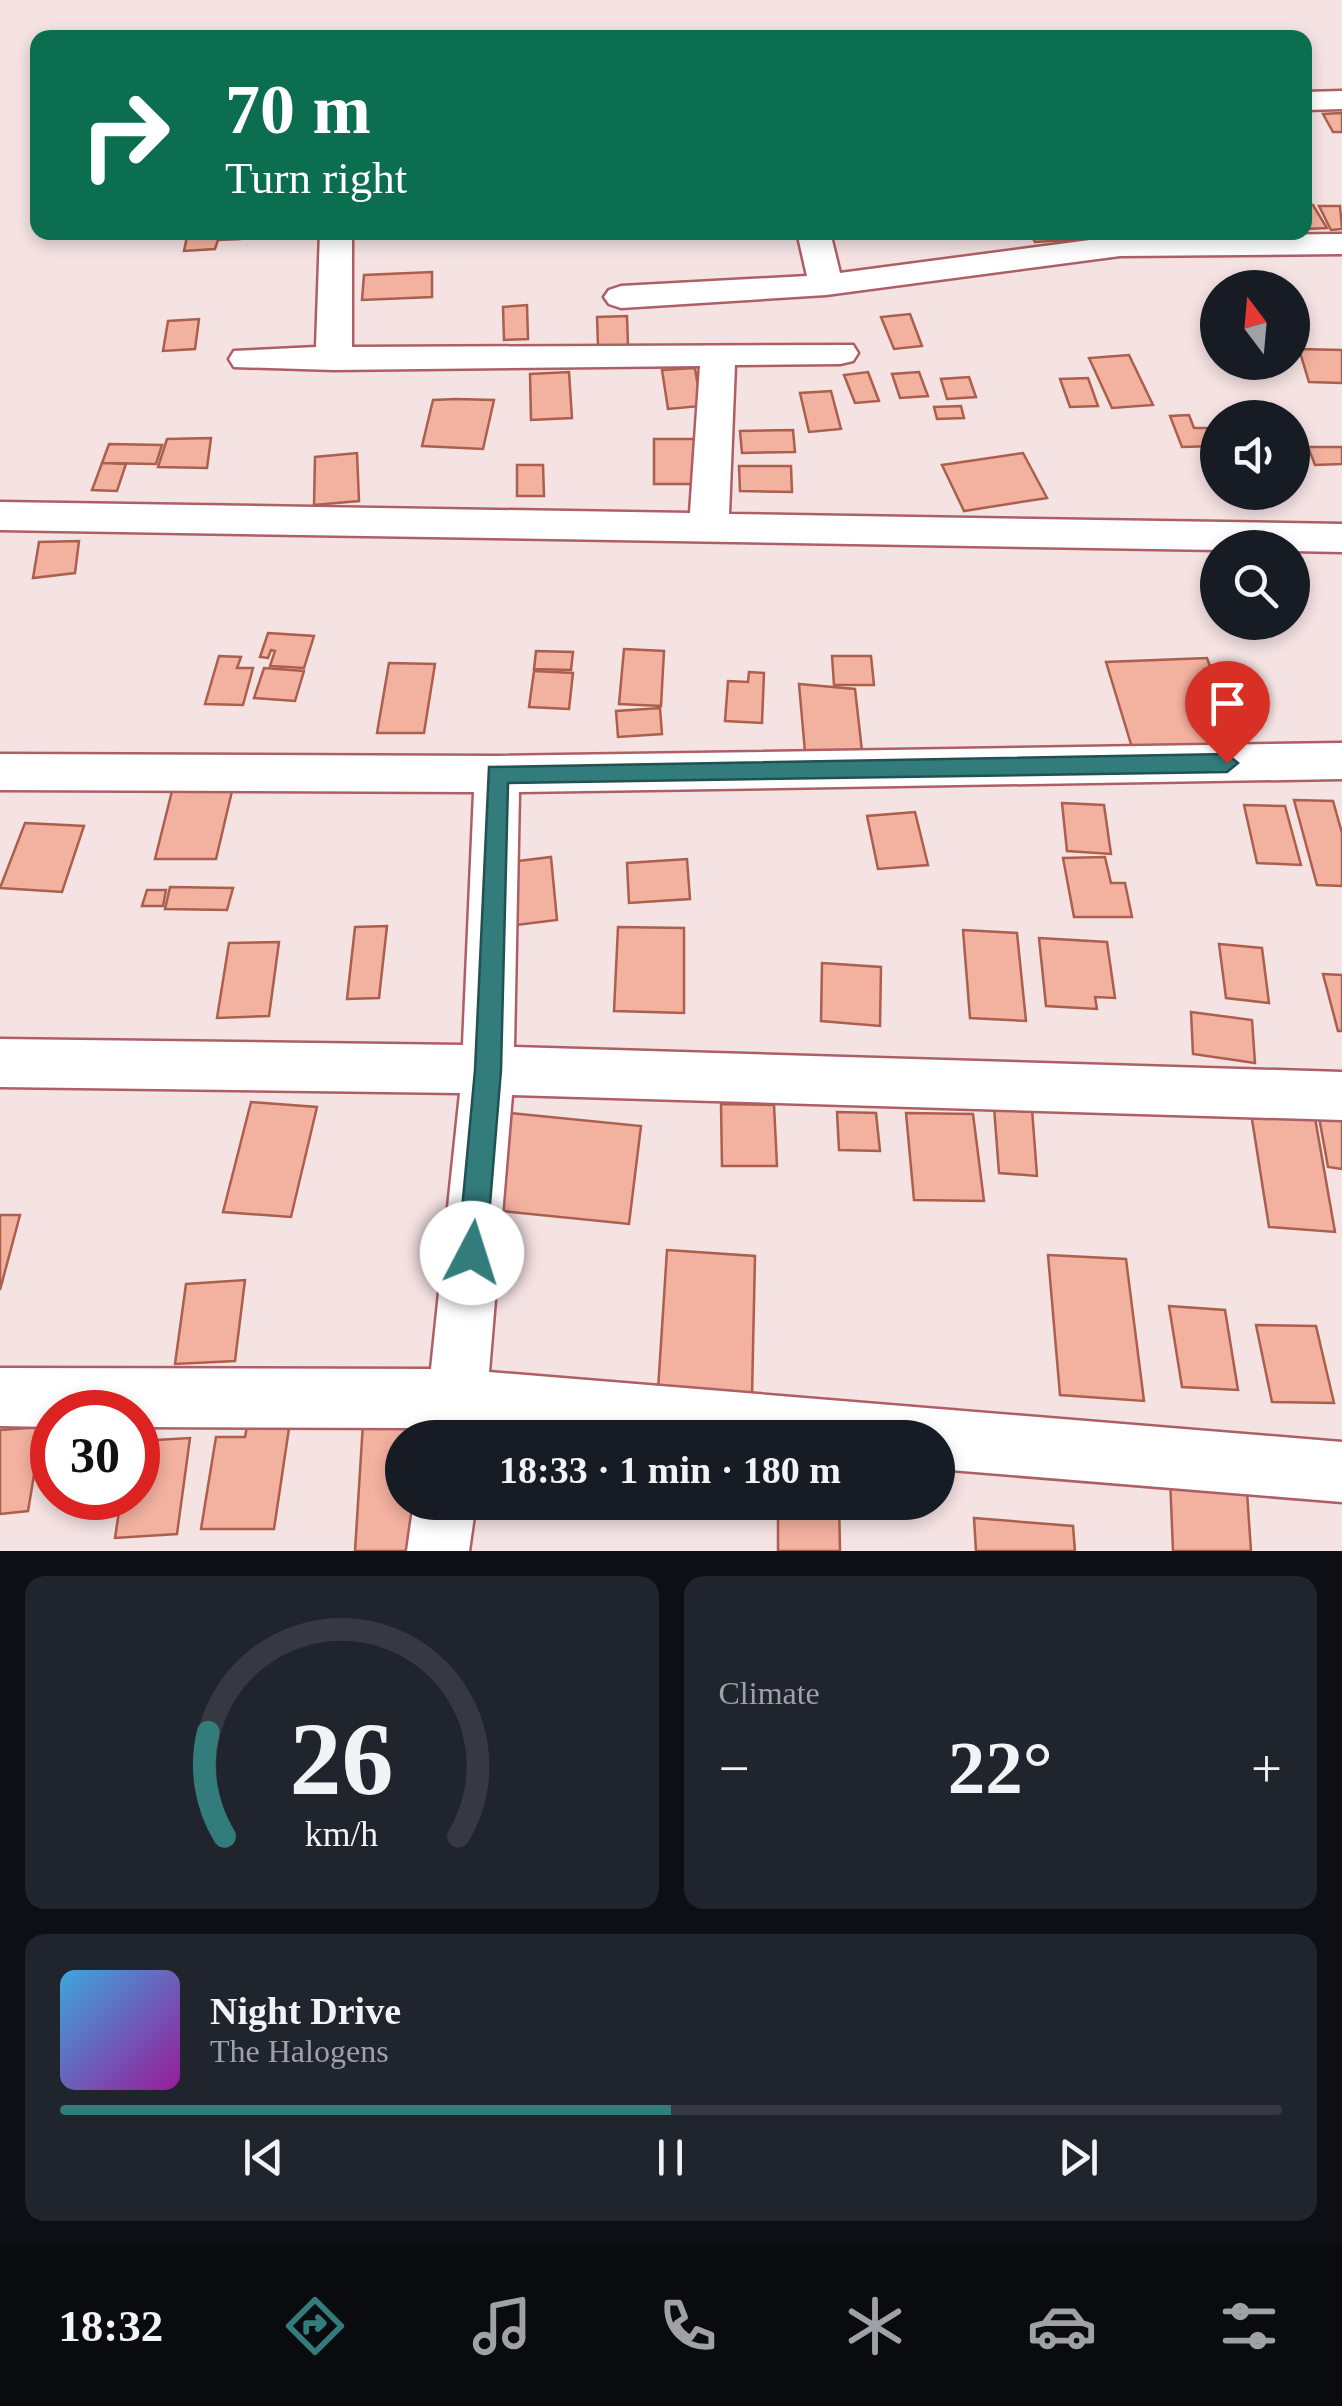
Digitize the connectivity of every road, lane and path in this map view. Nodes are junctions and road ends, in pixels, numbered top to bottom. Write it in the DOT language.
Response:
graph roads {
  1 [pos="1312,100"];
  2 [pos="1342,100"];
  3 [pos="336,240"];
  4 [pos="815,240"];
  5 [pos="1342,244"];
  6 [pos="826,285"];
  7 [pos="621,297"];
  8 [pos="718,354"];
  9 [pos="840,354"];
  10 [pos="334,358"];
  11 [pos="246,359"];
  12 [pos="0,516"];
  13 [pos="709,524"];
  14 [pos="1342,538"];
  15 [pos="1342,762"];
  16 [pos="0,772"];
  17 [pos="497,774"];
  18 [pos="0,1063"];
  19 [pos="488,1070"];
  20 [pos="1342,1096"];
  21 [pos="0,1396"];
  22 [pos="456,1418"];
  23 [pos="503,1420"];
  24 [pos="955,1439"];
  25 [pos="1342,1472"];
  26 [pos="442,1520"];
  27 [pos="438,1551"];
  1 -- 2 [label="street"];
  3 -- 10 [label="street"];
  4 -- 6 [label="street"];
  5 -- 6 [label="street"];
  6 -- 7 [label="street"];
  8 -- 9 [label="street"];
  8 -- 10 [label="street"];
  8 -- 13 [label="street"];
  10 -- 11 [label="street"];
  12 -- 13 [label="street"];
  13 -- 14 [label="street"];
  15 -- 17 [label="street"];
  16 -- 17 [label="street"];
  17 -- 19 [label="street"];
  18 -- 19 [label="street"];
  19 -- 20 [label="street"];
  19 -- 22 [label="street"];
  21 -- 22 [label="street"];
  22 -- 23 [label="street"];
  24 -- 25 [label="street"];
  26 -- 27 [label="street"];
}
